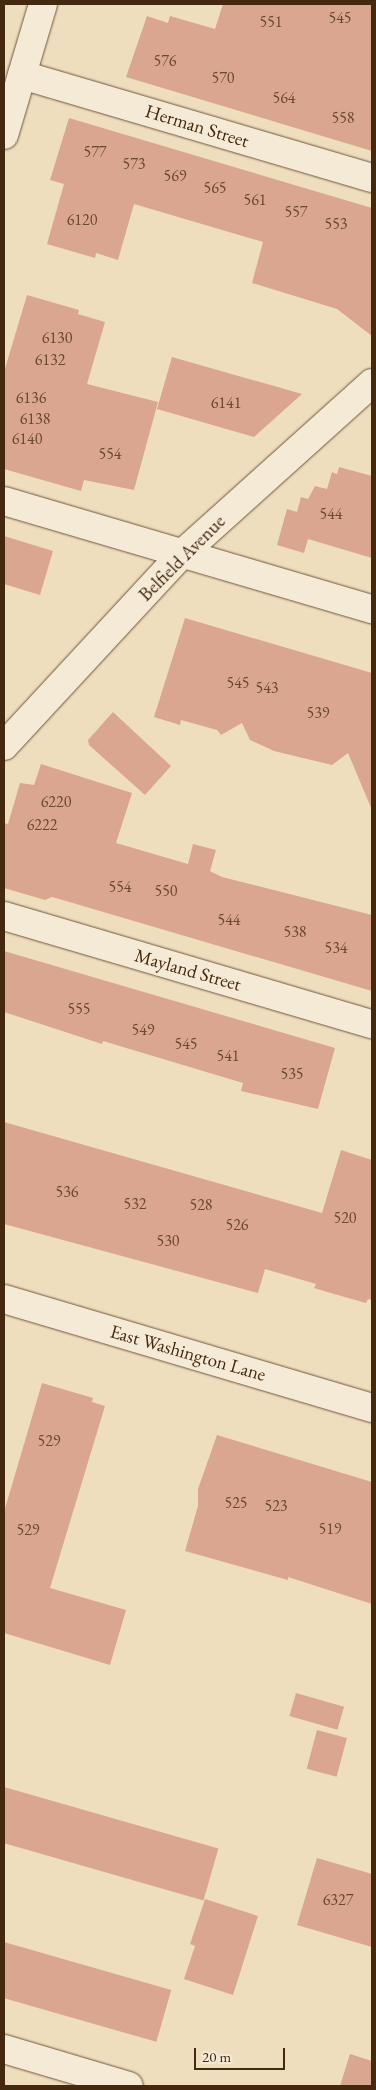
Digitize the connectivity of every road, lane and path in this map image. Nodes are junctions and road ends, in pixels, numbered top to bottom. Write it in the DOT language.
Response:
graph roads {
  1 [pos="43,4"];
  2 [pos="22,75"];
  3 [pos="4,135"];
  4 [pos="372,178"];
  5 [pos="372,383"];
  6 [pos="4,501"];
  7 [pos="183,553"];
  8 [pos="372,609"];
  9 [pos="4,746"];
  10 [pos="4,916"];
  11 [pos="372,1024"];
  12 [pos="4,1299"];
  13 [pos="372,1408"];
  14 [pos="4,2050"];
  15 [pos="129,2086"];
  1 -- 2 [label="street"];
  2 -- 3 [label="street"];
  2 -- 4 [label="street, Herman Street"];
  5 -- 7 [label="street, Belfield Avenue"];
  6 -- 7 [label="street"];
  7 -- 8 [label="street"];
  7 -- 9 [label="street, Belfield Avenue"];
  10 -- 11 [label="street, Mayland Street"];
  12 -- 13 [label="street, East Washington Lane"];
  14 -- 15 [label="street"];
}
